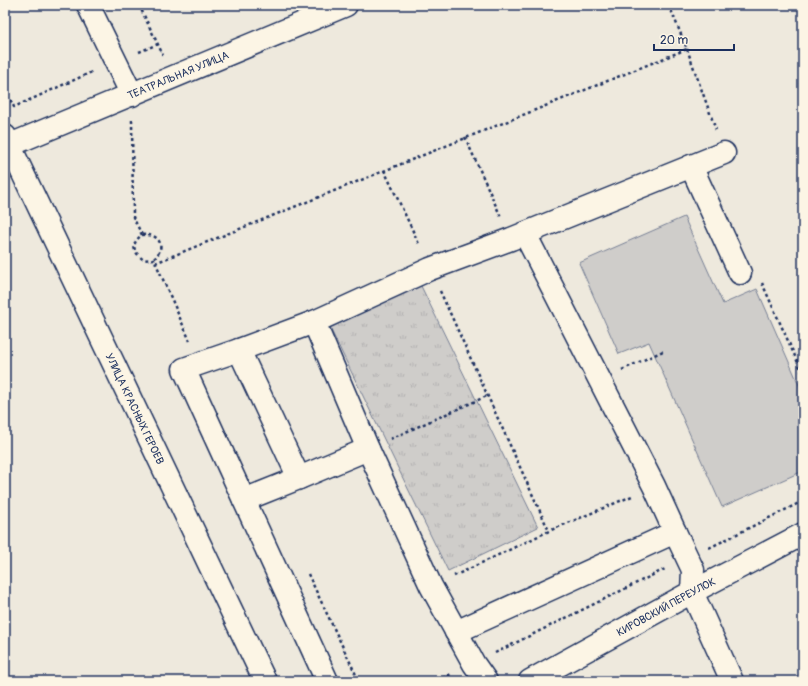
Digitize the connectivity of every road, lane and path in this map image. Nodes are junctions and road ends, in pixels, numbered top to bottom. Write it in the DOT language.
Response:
graph roads {
  1 [pos="88,5"];
  2 [pos="139,5"];
  3 [pos="346,5"];
  4 [pos="669,5"];
  5 [pos="158,44"];
  6 [pos="687,49"];
  7 [pos="116,62"];
  8 [pos="174,77"];
  9 [pos="5,89"];
  10 [pos="132,95"];
  11 [pos="716,130"];
  12 [pos="7,141"];
  13 [pos="724,153"];
  14 [pos="691,166"];
  15 [pos="384,170"];
  16 [pos="142,234"];
  17 [pos="525,234"];
  18 [pos="154,259"];
  19 [pos="155,263"];
  20 [pos="430,269"];
  21 [pos="740,273"];
  22 [pos="314,322"];
  23 [pos="190,341"];
  24 [pos="239,350"];
  25 [pos="665,350"];
  26 [pos="803,374"];
  27 [pos="600,380"];
  28 [pos="487,396"];
  29 [pos="368,449"];
  30 [pos="299,478"];
  31 [pos="654,486"];
  32 [pos="244,500"];
  33 [pos="803,502"];
  34 [pos="549,531"];
  35 [pos="675,532"];
  36 [pos="803,534"];
  37 [pos="688,558"];
  38 [pos="305,569"];
  39 [pos="431,586"];
  40 [pos="692,592"];
  41 [pos="456,632"];
  42 [pos="480,672"];
  43 [pos="265,681"];
  44 [pos="327,681"];
  45 [pos="359,681"];
  46 [pos="437,681"];
  47 [pos="530,681"];
  48 [pos="732,681"];
  1 -- 7 [label="street"];
  2 -- 5 [label="path"];
  3 -- 8 [label="street, ТЕАТРАЛЬНАЯ УЛИЦА"];
  4 -- 6 [label="path"];
  5 -- 7 [label="path"];
  5 -- 8 [label="path"];
  6 -- 11 [label="path"];
  6 -- 15 [label="path"];
  7 -- 9 [label="path"];
  7 -- 10 [label="street"];
  8 -- 10 [label="street, ТЕАТРАЛЬНАЯ УЛИЦА"];
  10 -- 12 [label="street, ТЕАТРАЛЬНАЯ УЛИЦА"];
  10 -- 16 [label="path"];
  12 -- 43 [label="street, УЛИЦА КРАСНЫХ ГЕРОЕВ"];
  13 -- 14 [label="street"];
  14 -- 17 [label="street"];
  14 -- 21 [label="street"];
  15 -- 19 [label="path"];
  15 -- 20 [label="path"];
  16 -- 18 [label="path"];
  16 -- 18 [label="path"];
  17 -- 20 [label="street"];
  17 -- 27 [label="street"];
  18 -- 19 [label="path"];
  19 -- 23 [label="path"];
  20 -- 22 [label="street"];
  20 -- 28 [label="path"];
  21 -- 26 [label="path"];
  22 -- 24 [label="street"];
  22 -- 29 [label="street"];
  24 -- 30 [label="street"];
  24 -- 32 [label="street"];
  25 -- 27 [label="path"];
  27 -- 31 [label="street"];
  28 -- 29 [label="path"];
  28 -- 34 [label="path"];
  29 -- 30 [label="street"];
  29 -- 39 [label="street"];
  30 -- 32 [label="street"];
  31 -- 34 [label="path"];
  31 -- 35 [label="street"];
  32 -- 44 [label="street"];
  33 -- 37 [label="path"];
  34 -- 39 [label="path"];
  35 -- 37 [label="street"];
  35 -- 41 [label="street"];
  36 -- 40 [label="street, КИРОВСКИЙ ПЕРЕУЛОК"];
  37 -- 40 [label="street"];
  37 -- 42 [label="path"];
  38 -- 45 [label="path"];
  39 -- 41 [label="street"];
  40 -- 47 [label="street, КИРОВСКИЙ ПЕРЕУЛОК"];
  40 -- 48 [label="street"];
  41 -- 42 [label="street"];
  42 -- 46 [label="path"];
}
